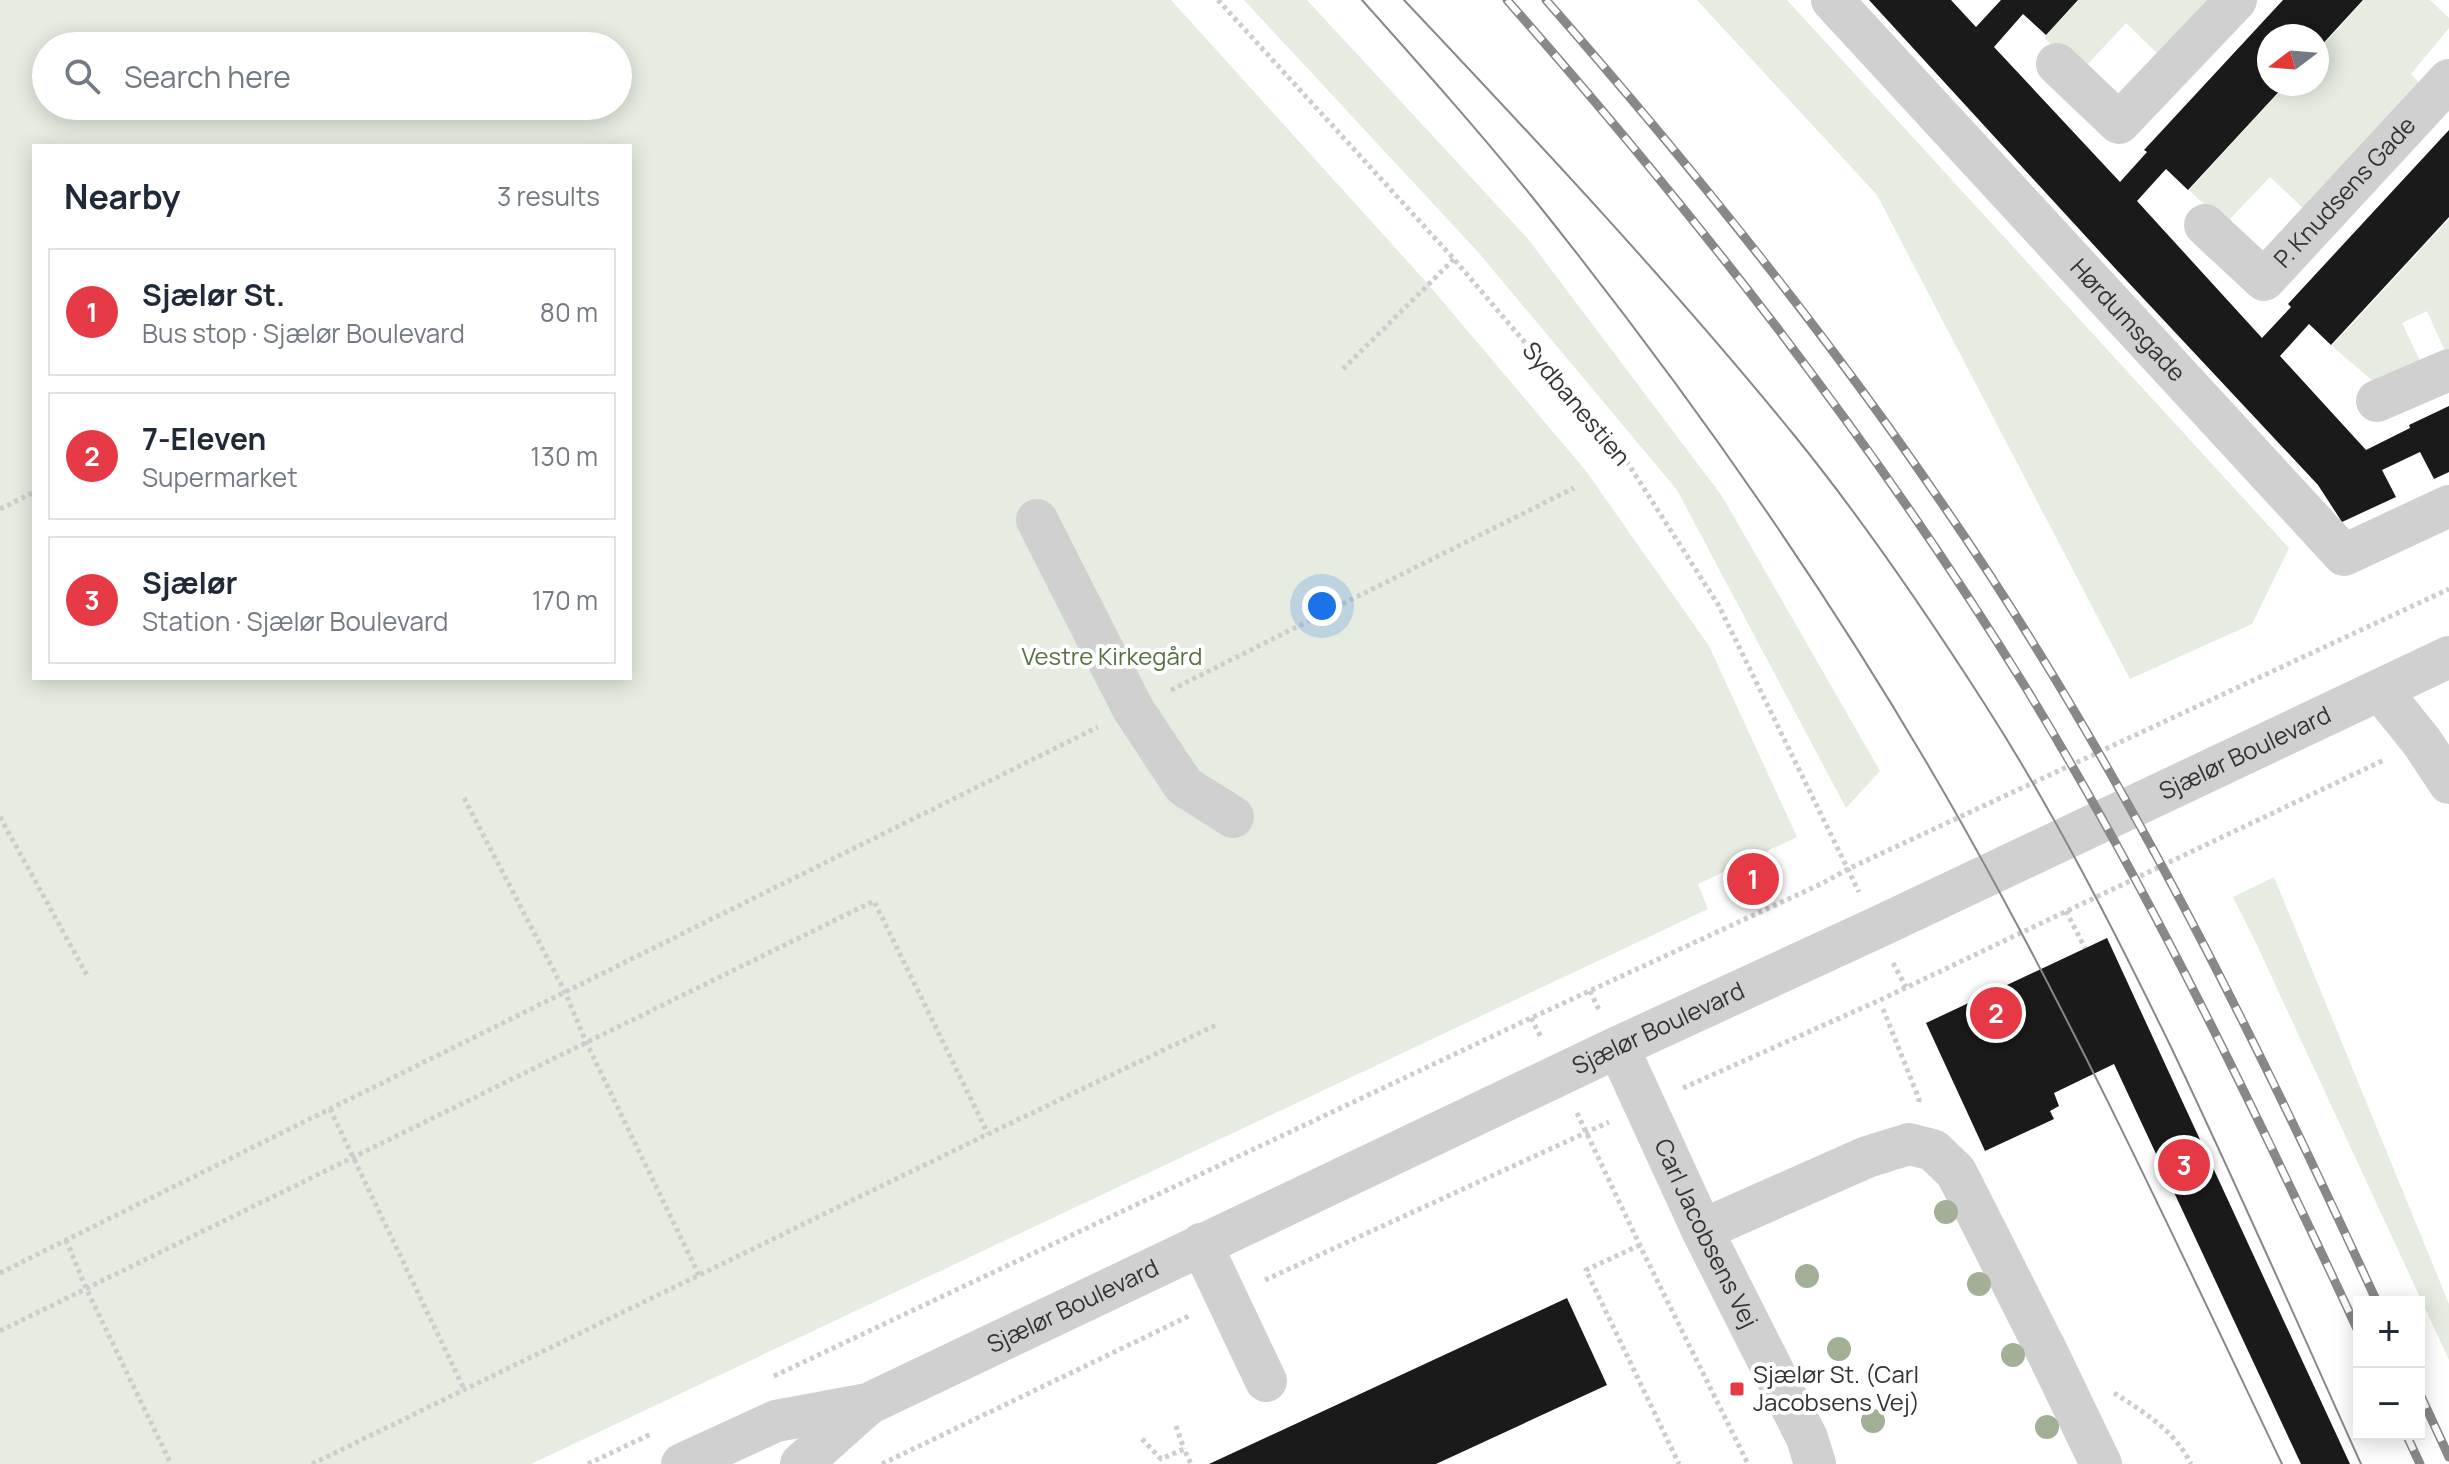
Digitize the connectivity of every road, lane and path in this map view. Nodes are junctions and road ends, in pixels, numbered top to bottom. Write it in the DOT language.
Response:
graph roads {
  1 [pos="1218,0"];
  2 [pos="1832,0"];
  3 [pos="2236,0"];
  4 [pos="2057,64"];
  5 [pos="2449,80"];
  6 [pos="2205,225"];
  7 [pos="1454,259"];
  8 [pos="1343,369"];
  9 [pos="2449,370"];
  10 [pos="2377,401"];
  11 [pos="1574,488"];
  12 [pos="32,493"];
  13 [pos="2449,506"];
  14 [pos="0,509"];
  15 [pos="1037,520"];
  16 [pos="2449,589"];
  17 [pos="2449,657"];
  18 [pos="2380,690"];
  19 [pos="1133,709"];
  20 [pos="2449,783"];
  21 [pos="464,798"];
  22 [pos="0,817"];
  23 [pos="1233,817"];
  24 [pos="1848,869"];
  25 [pos="2066,911"];
  26 [pos="2085,948"];
  27 [pos="88,977"];
  28 [pos="565,992"];
  29 [pos="1883,1009"];
  30 [pos="1531,1018"];
  31 [pos="1216,1025"];
  32 [pos="586,1042"];
  33 [pos="1618,1047"];
  34 [pos="1559,1074"];
  35 [pos="330,1109"];
  36 [pos="988,1134"];
  37 [pos="1909,1144"];
  38 [pos="353,1157"];
  39 [pos="1702,1230"];
  40 [pos="66,1240"];
  41 [pos="1201,1244"];
  42 [pos="1640,1245"];
  43 [pos="0,1273"];
  44 [pos="699,1275"];
  45 [pos="86,1288"];
  46 [pos="0,1331"];
  47 [pos="767,1379"];
  48 [pos="1266,1381"];
  49 [pos="464,1389"];
  50 [pos="2112,1392"];
  51 [pos="868,1404"];
  52 [pos="1176,1426"];
  53 [pos="655,1432"];
  54 [pos="1142,1439"];
  55 [pos="1184,1449"];
  56 [pos="171,1464"];
  57 [pos="312,1464"];
  58 [pos="588,1464"];
  59 [pos="682,1464"];
  60 [pos="801,1464"];
  61 [pos="1191,1464"];
  62 [pos="1679,1464"];
  63 [pos="1748,1464"];
  64 [pos="1815,1464"];
  65 [pos="2101,1464"];
  66 [pos="2191,1464"];
  1 -- 7 [label="path, Sydbanestien"];
  2 -- 13 [label="street, Hørdumsgade"];
  3 -- 4 [label="street"];
  5 -- 6 [label="street, P. Knudsens Gade"];
  7 -- 8 [label="path"];
  7 -- 24 [label="path, Sydbanestien"];
  9 -- 10 [label="street"];
  11 -- 19 [label="path"];
  12 -- 14 [label="path"];
  15 -- 19 [label="street"];
  16 -- 24 [label="path"];
  17 -- 18 [label="street, Sjælør Boulevard"];
  18 -- 20 [label="street"];
  18 -- 33 [label="street, Sjælør Boulevard"];
  19 -- 23 [label="street"];
  19 -- 28 [label="path"];
  21 -- 28 [label="path"];
  22 -- 27 [label="path"];
  24 -- 30 [label="path"];
  25 -- 26 [label="path"];
  28 -- 32 [label="path"];
  28 -- 35 [label="path"];
  29 -- 37 [label="path"];
  30 -- 34 [label="path"];
  30 -- 47 [label="path"];
  31 -- 36 [label="path"];
  32 -- 36 [label="path"];
  32 -- 38 [label="path"];
  32 -- 44 [label="path"];
  33 -- 34 [label="street, Sjælør Boulevard"];
  33 -- 39 [label="street, Carl Jacobsens Vej"];
  34 -- 41 [label="street, Sjælør Boulevard"];
  34 -- 42 [label="path"];
  35 -- 38 [label="path"];
  35 -- 40 [label="path"];
  36 -- 44 [label="path"];
  37 -- 39 [label="street"];
  37 -- 65 [label="street"];
  38 -- 45 [label="path"];
  38 -- 49 [label="path"];
  39 -- 64 [label="street, Carl Jacobsens Vej"];
  40 -- 43 [label="path"];
  40 -- 45 [label="path"];
  41 -- 48 [label="street"];
  41 -- 51 [label="street, Sjælør Boulevard"];
  42 -- 62 [label="path"];
  42 -- 63 [label="path"];
  44 -- 49 [label="path"];
  45 -- 46 [label="path"];
  45 -- 56 [label="path"];
  49 -- 57 [label="path"];
  50 -- 66 [label="path"];
  51 -- 59 [label="street, Sjælør Boulevard"];
  51 -- 60 [label="street, Sjælør Boulevard"];
  52 -- 55 [label="path"];
  53 -- 58 [label="path"];
  54 -- 55 [label="path"];
  55 -- 61 [label="path"];
}
